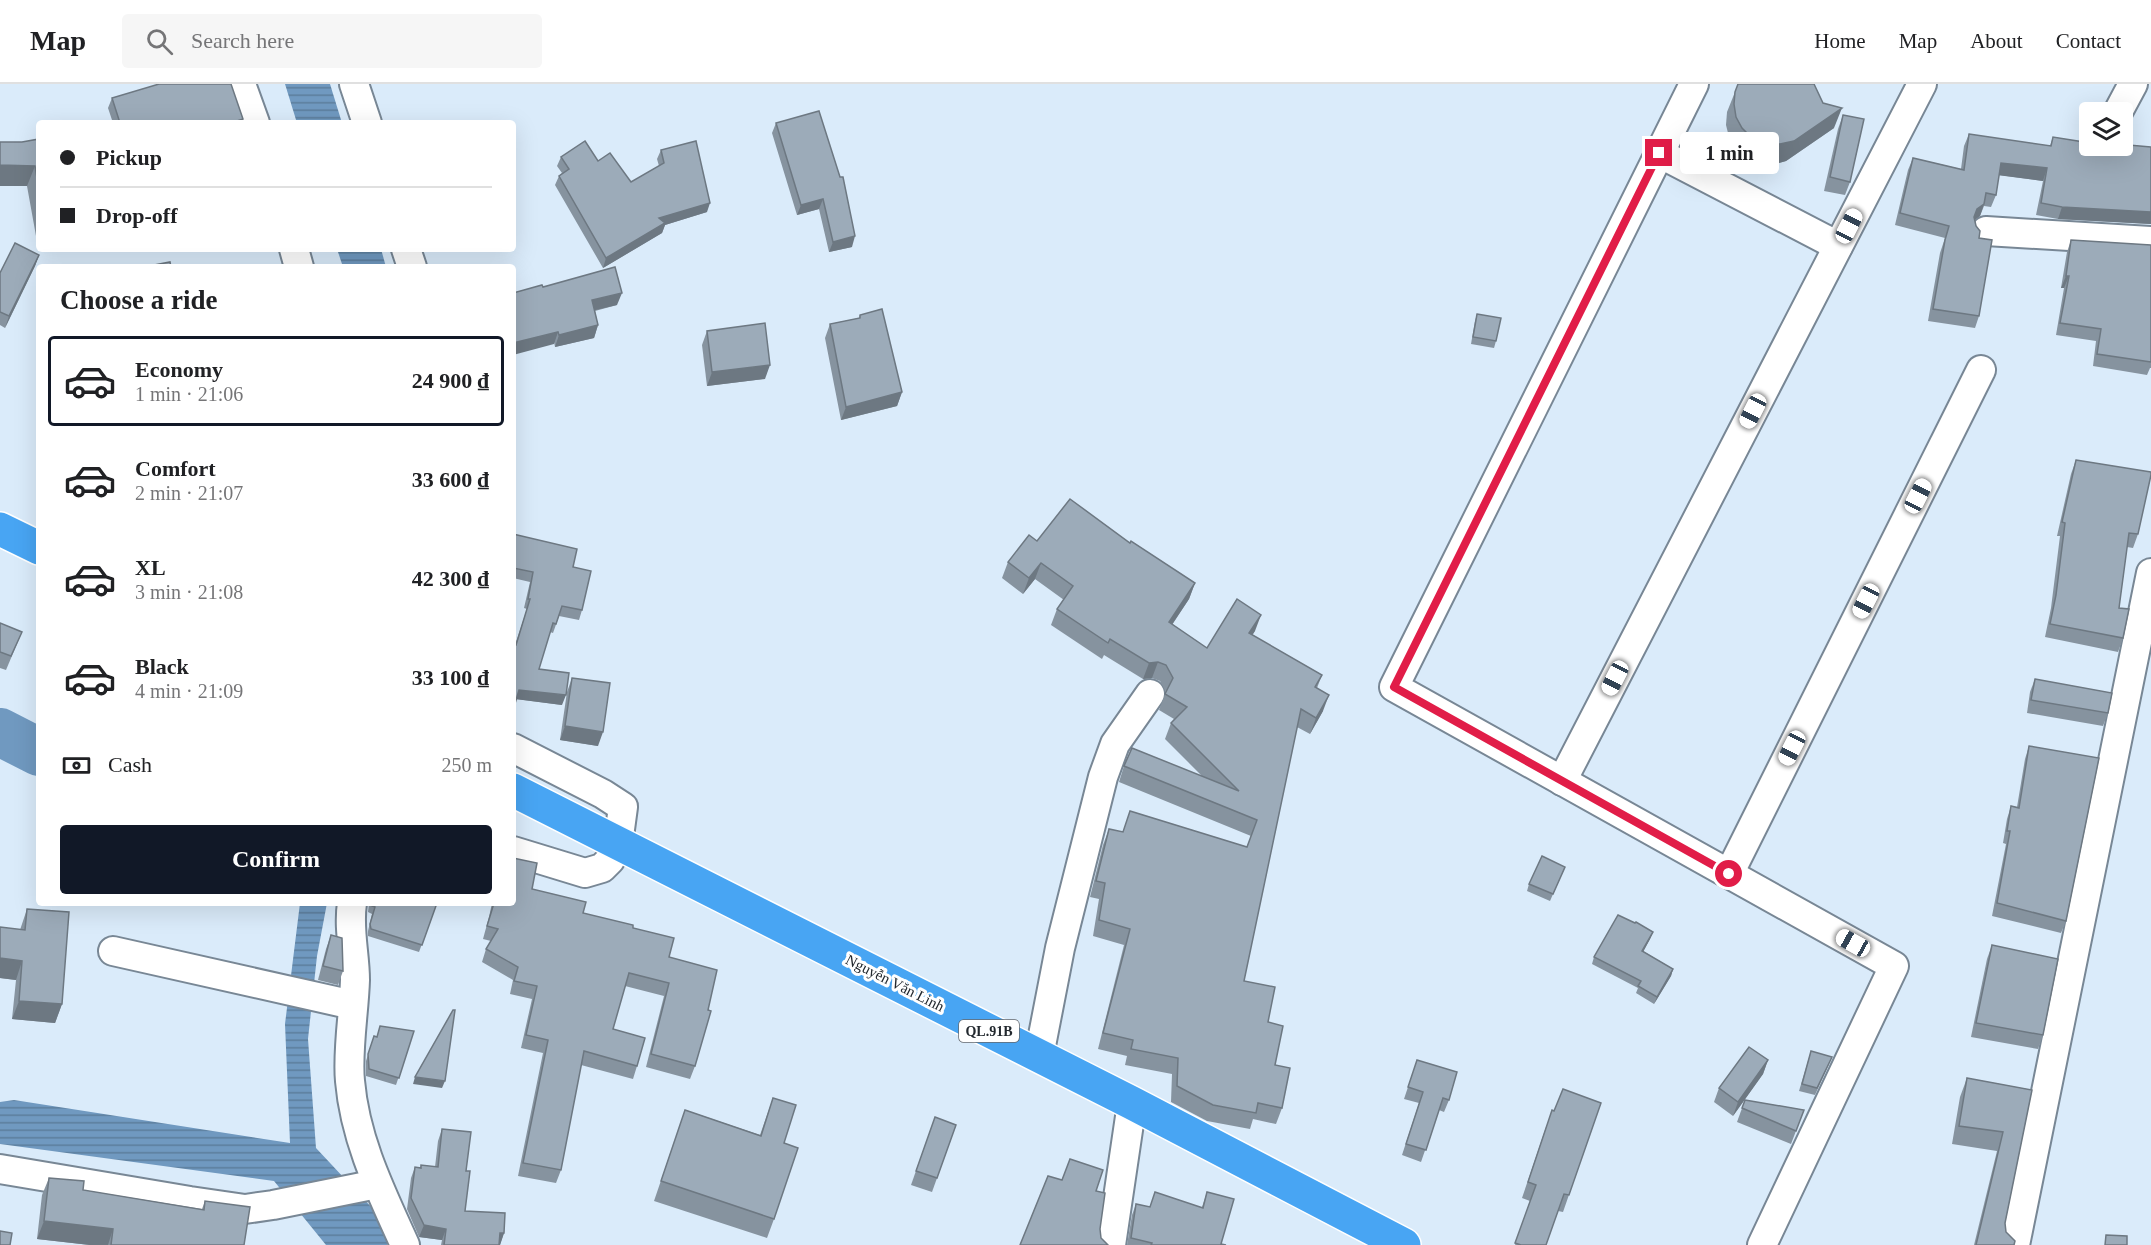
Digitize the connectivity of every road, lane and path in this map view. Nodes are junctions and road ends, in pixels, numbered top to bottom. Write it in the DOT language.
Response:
graph roads {
  1 [pos="241,84"];
  2 [pos="354,84"];
  3 [pos="1694,84"];
  4 [pos="1922,84"];
  5 [pos="2133,84"];
  6 [pos="2123,102"];
  7 [pos="254,120"];
  8 [pos="366,120"];
  9 [pos="1659,153"];
  10 [pos="1986,231"];
  11 [pos="2151,241"];
  12 [pos="1838,246"];
  13 [pos="1982,370"];
  14 [pos="0,529"];
  15 [pos="36,547"];
  16 [pos="2151,573"];
  17 [pos="1150,694"];
  18 [pos="516,750"];
  19 [pos="1562,781"];
  20 [pos="516,792"];
  21 [pos="618,844"];
  22 [pos="516,852"];
  23 [pos="1729,874"];
  24 [pos="352,906"];
  25 [pos="113,951"];
  26 [pos="353,1005"];
  27 [pos="1039,1056"];
  28 [pos="1132,1103"];
  29 [pos="0,1168"];
  30 [pos="367,1185"];
  31 [pos="405,1245"];
  32 [pos="1111,1245"];
  33 [pos="1404,1245"];
  34 [pos="1762,1245"];
  35 [pos="2015,1245"];
  1 -- 7 [label="street"];
  2 -- 8 [label="street"];
  3 -- 9 [label="street"];
  4 -- 12 [label="street"];
  5 -- 6 [label="street"];
  9 -- 12 [label="street"];
  9 -- 19 [label="street"];
  10 -- 11 [label="street"];
  12 -- 19 [label="street"];
  13 -- 23 [label="street"];
  14 -- 15 [label="highway"];
  16 -- 35 [label="street"];
  17 -- 27 [label="street"];
  18 -- 21 [label="street"];
  19 -- 23 [label="street"];
  20 -- 21 [label="highway, Nguyễn Văn Linh / QL.91B"];
  21 -- 22 [label="street"];
  21 -- 27 [label="highway, Nguyễn Văn Linh / QL.91B"];
  23 -- 34 [label="street"];
  24 -- 26 [label="street"];
  25 -- 26 [label="street"];
  26 -- 30 [label="street"];
  27 -- 28 [label="highway, Nguyễn Văn Linh / QL.91B"];
  28 -- 32 [label="street"];
  28 -- 33 [label="highway, Nguyễn Văn Linh / QL.91B"];
  29 -- 30 [label="street"];
  30 -- 31 [label="street"];
}
